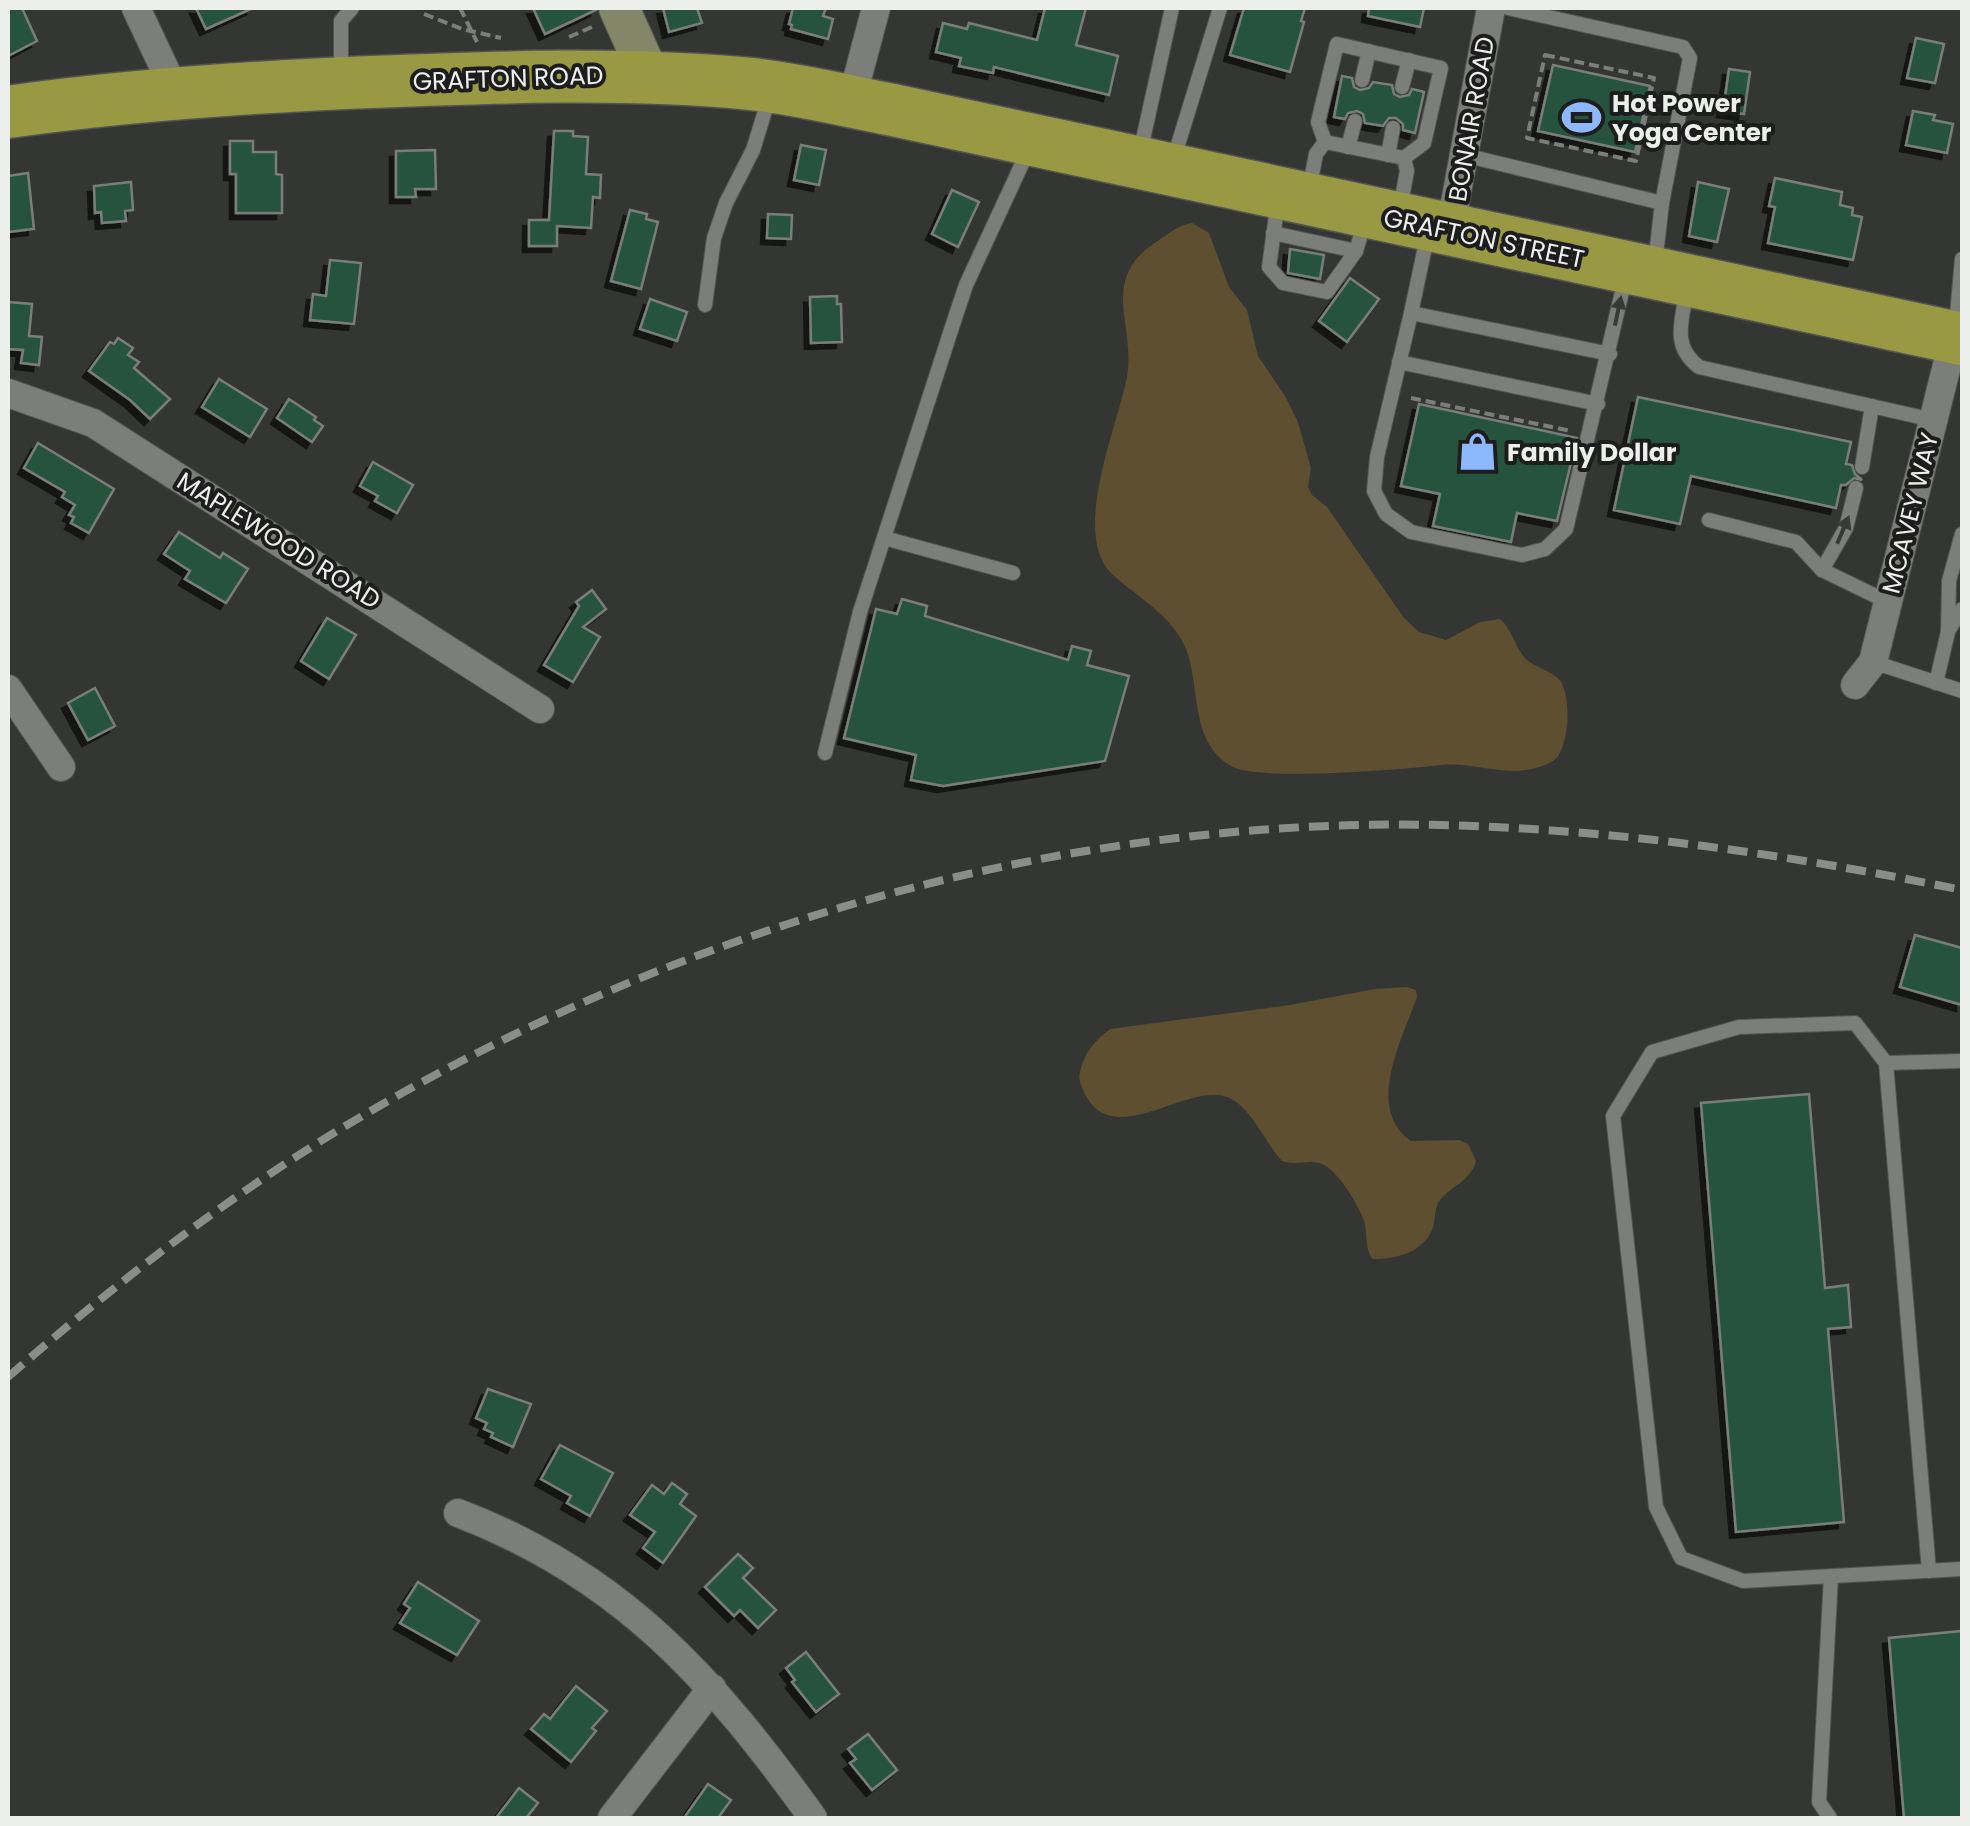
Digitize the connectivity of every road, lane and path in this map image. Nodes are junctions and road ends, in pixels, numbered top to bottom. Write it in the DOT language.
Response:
graph roads {
  1 [pos="136,8"];
  2 [pos="352,8"];
  3 [pos="460,8"];
  4 [pos="876,8"];
  5 [pos="1172,8"];
  6 [pos="1220,8"];
  7 [pos="1491,8"];
  8 [pos="1508,8"];
  9 [pos="424,14"];
  10 [pos="610,15"];
  11 [pos="471,32"];
  12 [pos="565,37"];
  13 [pos="516,41"];
  14 [pos="477,44"];
  15 [pos="1369,51"];
  16 [pos="1409,60"];
  17 [pos="650,77"];
  18 [pos="1362,80"];
  19 [pos="340,84"];
  20 [pos="772,88"];
  21 [pos="1402,88"];
  22 [pos="1538,89"];
  23 [pos="1547,91"];
  24 [pos="176,93"];
  25 [pos="851,102"];
  26 [pos="8,112"];
  27 [pos="1354,121"];
  28 [pos="1393,128"];
  29 [pos="1019,138"];
  30 [pos="1586,141"];
  31 [pos="1325,142"];
  32 [pos="1348,146"];
  33 [pos="1585,150"];
  34 [pos="1388,154"];
  35 [pos="1464,155"];
  36 [pos="1404,158"];
  37 [pos="1154,168"];
  38 [pos="1662,204"];
  39 [pos="1285,210"];
  40 [pos="1400,228"];
  41 [pos="1962,259"];
  42 [pos="1656,275"];
  43 [pos="705,306"];
  44 [pos="1411,313"];
  45 [pos="1958,338"];
  46 [pos="1610,354"];
  47 [pos="1399,362"];
  48 [pos="8,394"];
  49 [pos="1411,398"];
  50 [pos="1598,404"];
  51 [pos="1872,406"];
  52 [pos="1933,420"];
  53 [pos="1571,431"];
  54 [pos="1862,466"];
  55 [pos="1856,488"];
  56 [pos="1709,520"];
  57 [pos="1962,534"];
  58 [pos="884,538"];
  59 [pos="1822,570"];
  60 [pos="1013,573"];
  61 [pos="1888,602"];
  62 [pos="1962,609"];
  63 [pos="1948,632"];
  64 [pos="1873,662"];
  65 [pos="1936,683"];
  66 [pos="1856,684"];
  67 [pos="8,690"];
  68 [pos="1962,691"];
  69 [pos="540,709"];
  70 [pos="825,753"];
  71 [pos="61,767"];
  72 [pos="1962,1060"];
  73 [pos="1886,1063"];
  74 [pos="458,1513"];
  75 [pos="1962,1569"];
  76 [pos="1929,1571"];
  77 [pos="1831,1576"];
  78 [pos="712,1688"];
  79 [pos="612,1818"];
  80 [pos="813,1818"];
  81 [pos="1830,1818"];
  1 -- 24 [label="street"];
  2 -- 19 [label="lane"];
  3 -- 11 [label="path"];
  4 -- 25 [label="street"];
  5 -- 37 [label="lane"];
  6 -- 37 [label="lane"];
  7 -- 35 [label="street, BONAIR ROAD"];
  8 -- 38 [label="lane"];
  9 -- 11 [label="path"];
  10 -- 12 [label="path"];
  10 -- 17 [label="street"];
  11 -- 13 [label="path"];
  11 -- 14 [label="path"];
  15 -- 16 [label="lane"];
  15 -- 18 [label="lane"];
  15 -- 31 [label="lane"];
  16 -- 21 [label="lane"];
  16 -- 36 [label="lane"];
  17 -- 19 [label="highway, GRAFTON ROAD"];
  17 -- 20 [label="highway, GRAFTON ROAD"];
  19 -- 24 [label="highway, GRAFTON ROAD"];
  20 -- 25 [label="highway, GRAFTON ROAD"];
  20 -- 43 [label="lane"];
  22 -- 23 [label="path"];
  22 -- 33 [label="path"];
  22 -- 33 [label="path"];
  24 -- 26 [label="highway, GRAFTON ROAD"];
  25 -- 29 [label="highway, GRAFTON ROAD"];
  27 -- 32 [label="lane"];
  28 -- 34 [label="lane"];
  29 -- 37 [label="highway, GRAFTON STREET"];
  29 -- 58 [label="lane"];
  30 -- 33 [label="path"];
  31 -- 32 [label="lane"];
  31 -- 39 [label="lane"];
  32 -- 34 [label="lane"];
  34 -- 36 [label="lane"];
  35 -- 38 [label="lane"];
  35 -- 40 [label="street, BONAIR ROAD"];
  36 -- 40 [label="lane"];
  37 -- 39 [label="highway, GRAFTON STREET"];
  38 -- 42 [label="lane"];
  39 -- 40 [label="highway, GRAFTON STREET"];
  39 -- 40 [label="lane"];
  40 -- 42 [label="highway, GRAFTON STREET"];
  40 -- 44 [label="lane"];
  41 -- 45 [label="lane"];
  42 -- 45 [label="highway, GRAFTON STREET"];
  46 -- 42 [label="lane, one-way"];
  42 -- 51 [label="lane"];
  44 -- 46 [label="lane"];
  44 -- 47 [label="lane"];
  45 -- 52 [label="street, MCAVEY WAY"];
  46 -- 50 [label="lane"];
  47 -- 50 [label="lane"];
  47 -- 50 [label="lane"];
  48 -- 69 [label="street, MAPLEWOOD ROAD"];
  49 -- 53 [label="path"];
  51 -- 52 [label="lane"];
  51 -- 54 [label="lane"];
  52 -- 61 [label="street, MCAVEY WAY"];
  59 -- 55 [label="lane, one-way"];
  56 -- 59 [label="lane"];
  57 -- 63 [label="lane"];
  58 -- 60 [label="lane"];
  58 -- 70 [label="lane"];
  59 -- 61 [label="lane"];
  61 -- 64 [label="street, MCAVEY WAY"];
  62 -- 63 [label="lane"];
  63 -- 65 [label="lane"];
  64 -- 65 [label="lane"];
  64 -- 66 [label="street, MCAVEY WAY"];
  65 -- 68 [label="lane"];
  67 -- 71 [label="street"];
  72 -- 73 [label="lane"];
  73 -- 76 [label="lane"];
  73 -- 77 [label="lane"];
  74 -- 78 [label="street"];
  75 -- 76 [label="lane"];
  76 -- 77 [label="lane"];
  77 -- 81 [label="lane"];
  78 -- 79 [label="street"];
  78 -- 80 [label="street"];
}
